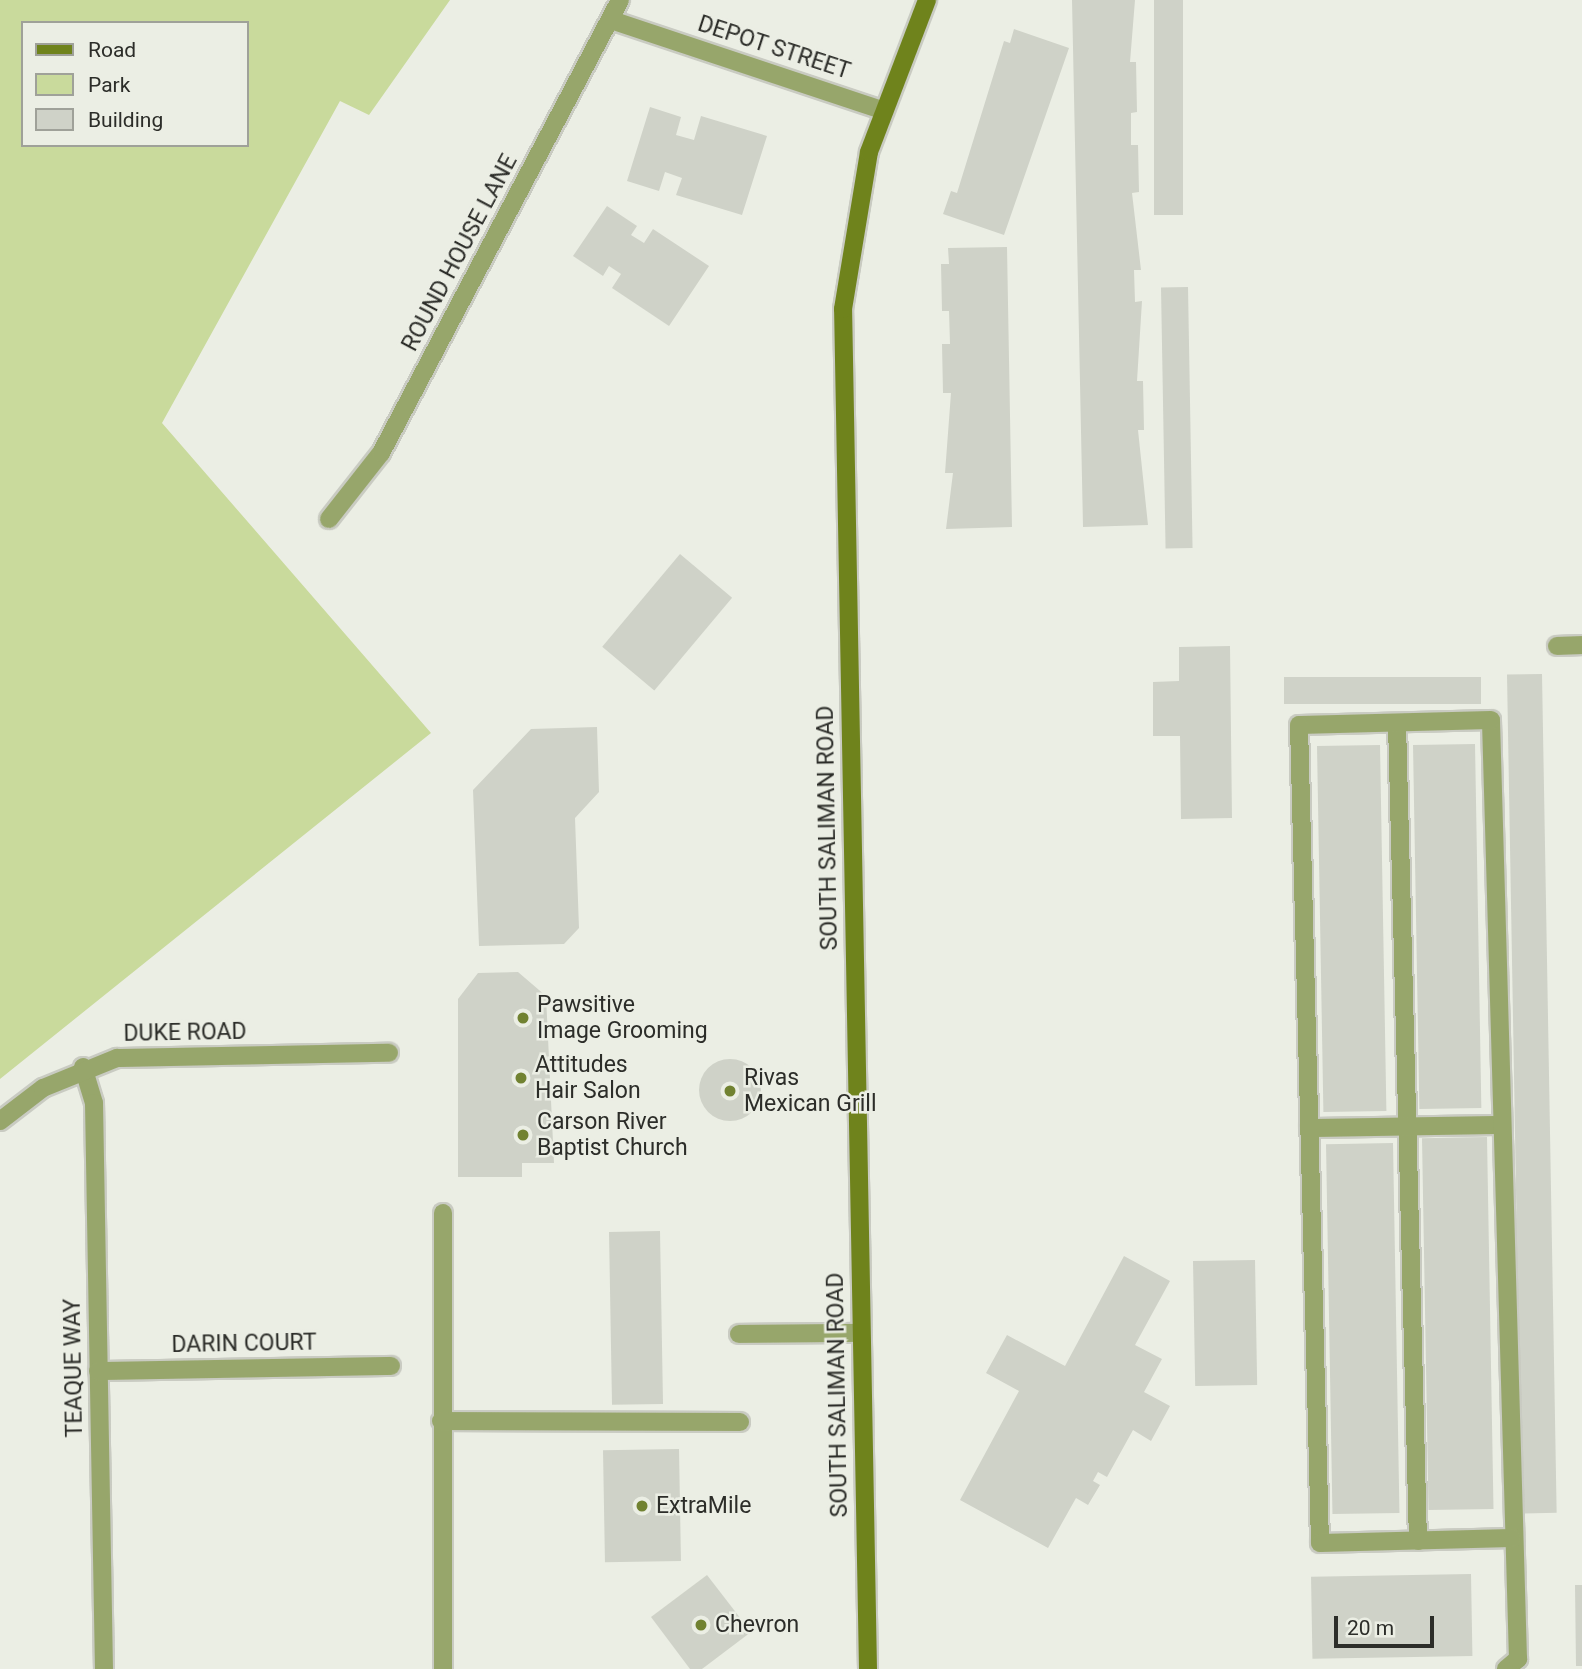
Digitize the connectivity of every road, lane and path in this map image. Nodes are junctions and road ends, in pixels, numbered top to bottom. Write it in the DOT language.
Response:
graph roads {
  1 [pos="620,0"];
  2 [pos="927,0"];
  3 [pos="611,20"];
  4 [pos="881,110"];
  5 [pos="329,519"];
  6 [pos="1582,645"];
  7 [pos="1557,646"];
  8 [pos="1397,723"];
  9 [pos="389,1053"];
  10 [pos="83,1067"];
  11 [pos="0,1121"];
  12 [pos="1502,1125"];
  13 [pos="1406,1126"];
  14 [pos="1309,1128"];
  15 [pos="443,1213"];
  16 [pos="862,1333"];
  17 [pos="738,1334"];
  18 [pos="391,1366"];
  19 [pos="98,1371"];
  20 [pos="441,1421"];
  21 [pos="740,1422"];
  22 [pos="1512,1538"];
  23 [pos="1418,1541"];
  24 [pos="104,1669"];
  25 [pos="443,1669"];
  26 [pos="868,1669"];
  27 [pos="1506,1669"];
  1 -- 3 [label="street, ROUND HOUSE LANE"];
  2 -- 4 [label="main road, SOUTH SALIMAN ROAD"];
  3 -- 4 [label="street, DEPOT STREET"];
  3 -- 5 [label="street, ROUND HOUSE LANE"];
  4 -- 16 [label="main road, SOUTH SALIMAN ROAD"];
  6 -- 7 [label="street"];
  8 -- 12 [label="street"];
  8 -- 13 [label="street"];
  8 -- 14 [label="street"];
  9 -- 10 [label="street, DUKE ROAD"];
  10 -- 11 [label="street, DUKE ROAD"];
  10 -- 19 [label="street, TEAQUE WAY"];
  12 -- 13 [label="street"];
  12 -- 22 [label="street"];
  13 -- 14 [label="street"];
  13 -- 23 [label="street"];
  14 -- 23 [label="street"];
  15 -- 20 [label="street"];
  16 -- 17 [label="street"];
  16 -- 26 [label="main road, SOUTH SALIMAN ROAD"];
  18 -- 19 [label="street, DARIN COURT"];
  19 -- 24 [label="street, TEAQUE WAY"];
  20 -- 21 [label="street"];
  20 -- 25 [label="street"];
  22 -- 23 [label="street"];
  22 -- 27 [label="street"];
}
